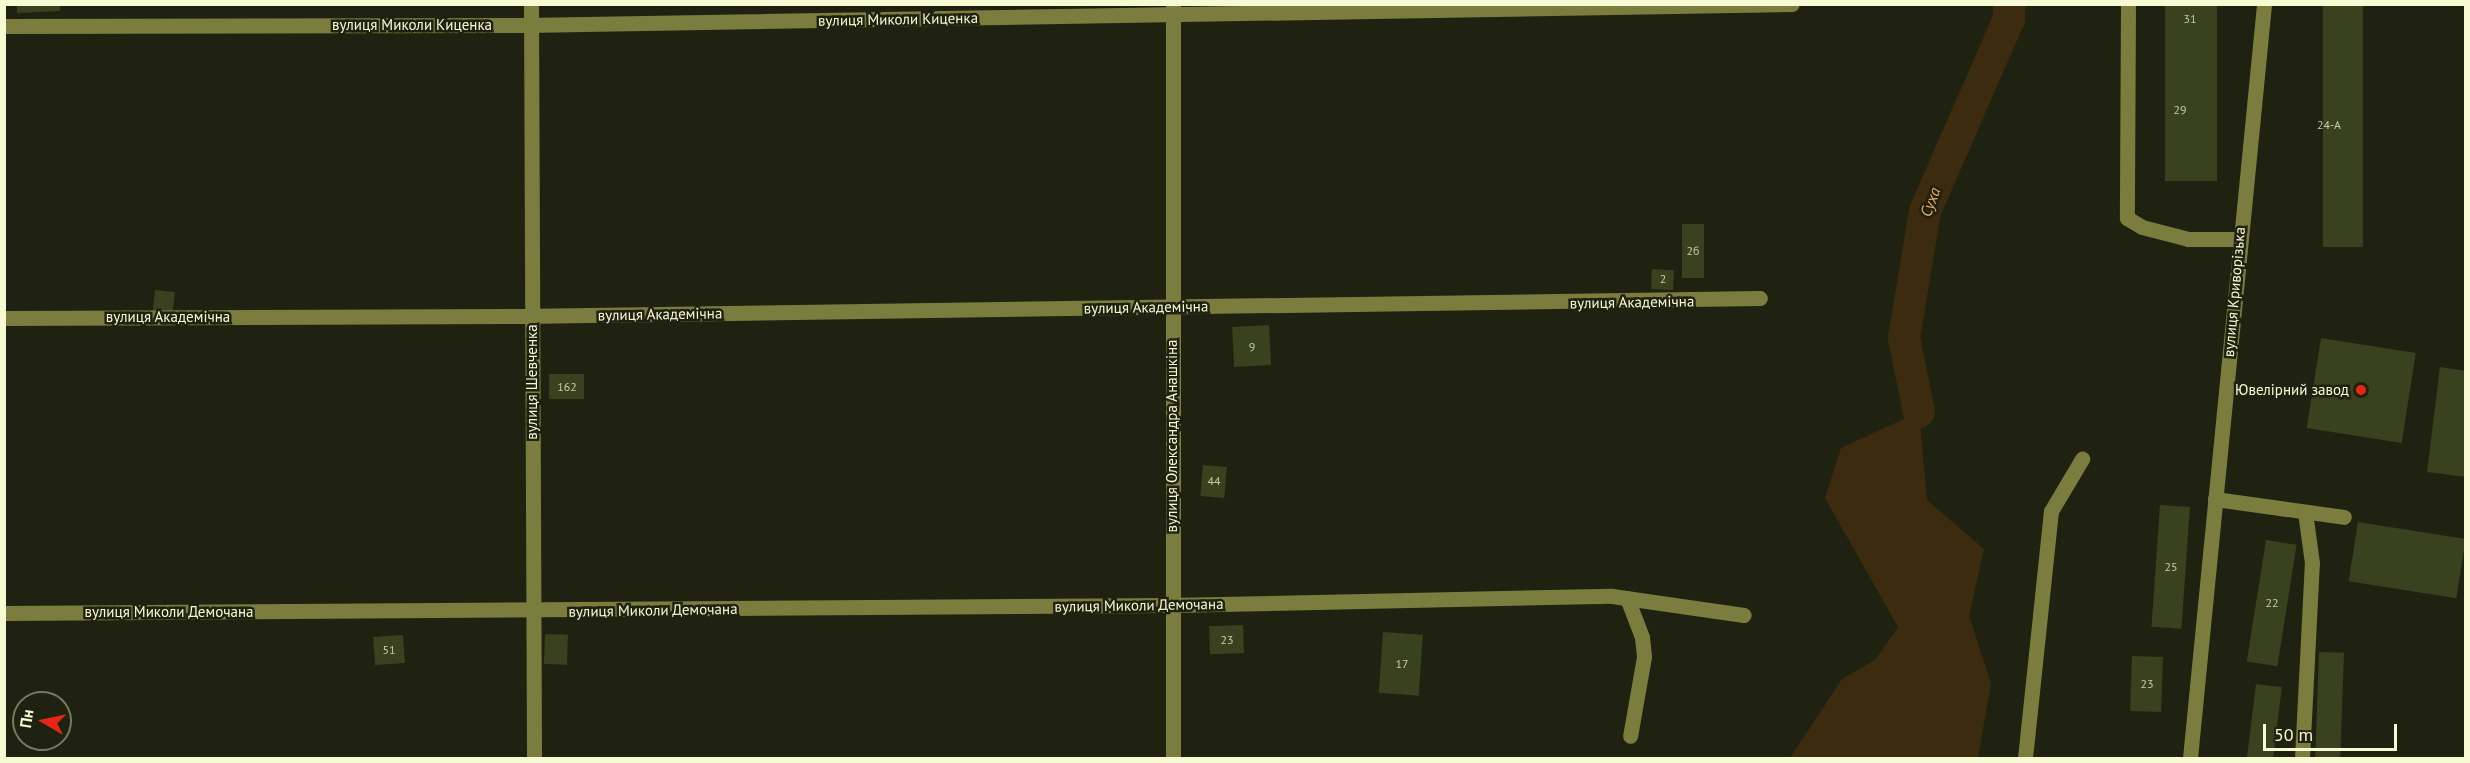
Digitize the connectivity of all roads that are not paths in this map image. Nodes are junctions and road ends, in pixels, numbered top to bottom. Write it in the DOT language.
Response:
graph roads {
  1 [pos="531,4"];
  2 [pos="1792,4"];
  3 [pos="2128,4"];
  4 [pos="2264,4"];
  5 [pos="1173,10"];
  6 [pos="531,24"];
  7 [pos="4,26"];
  8 [pos="2238,239"];
  9 [pos="1760,298"];
  10 [pos="1173,307"];
  11 [pos="532,316"];
  12 [pos="4,318"];
  13 [pos="2082,459"];
  14 [pos="2215,499"];
  15 [pos="2305,512"];
  16 [pos="2344,517"];
  17 [pos="1627,598"];
  18 [pos="1171,605"];
  19 [pos="533,611"];
  20 [pos="4,613"];
  21 [pos="1744,615"];
  22 [pos="1630,736"];
  23 [pos="534,759"];
  24 [pos="1173,759"];
  25 [pos="2025,759"];
  26 [pos="2190,759"];
  27 [pos="2302,759"];
  1 -- 6 [label="street, вулиця Шевченка"];
  2 -- 5 [label="street, вулиця Миколи Киценка"];
  3 -- 8 [label="street"];
  4 -- 8 [label="street, вулиця Криворізька"];
  5 -- 6 [label="street, вулиця Миколи Киценка"];
  5 -- 10 [label="street, вулиця Олександра Анашкіна"];
  6 -- 7 [label="street, вулиця Миколи Киценка"];
  6 -- 11 [label="street, вулиця Шевченка"];
  8 -- 14 [label="street, вулиця Криворізька"];
  9 -- 10 [label="street, вулиця Академічна"];
  10 -- 11 [label="street, вулиця Академічна"];
  10 -- 18 [label="street, вулиця Олександра Анашкіна"];
  11 -- 12 [label="street, вулиця Академічна"];
  11 -- 19 [label="street, вулиця Шевченка"];
  13 -- 25 [label="street"];
  14 -- 15 [label="street"];
  14 -- 26 [label="street, вулиця Криворізька"];
  15 -- 16 [label="street"];
  15 -- 27 [label="street"];
  17 -- 18 [label="street, вулиця Миколи Демочана"];
  17 -- 21 [label="street, вулиця Миколи Демочана"];
  17 -- 22 [label="street"];
  18 -- 19 [label="street, вулиця Миколи Демочана"];
  18 -- 24 [label="street, вулиця Олександра Анашкіна"];
  19 -- 20 [label="street, вулиця Миколи Демочана"];
  19 -- 23 [label="street, вулиця Шевченка"];
}
